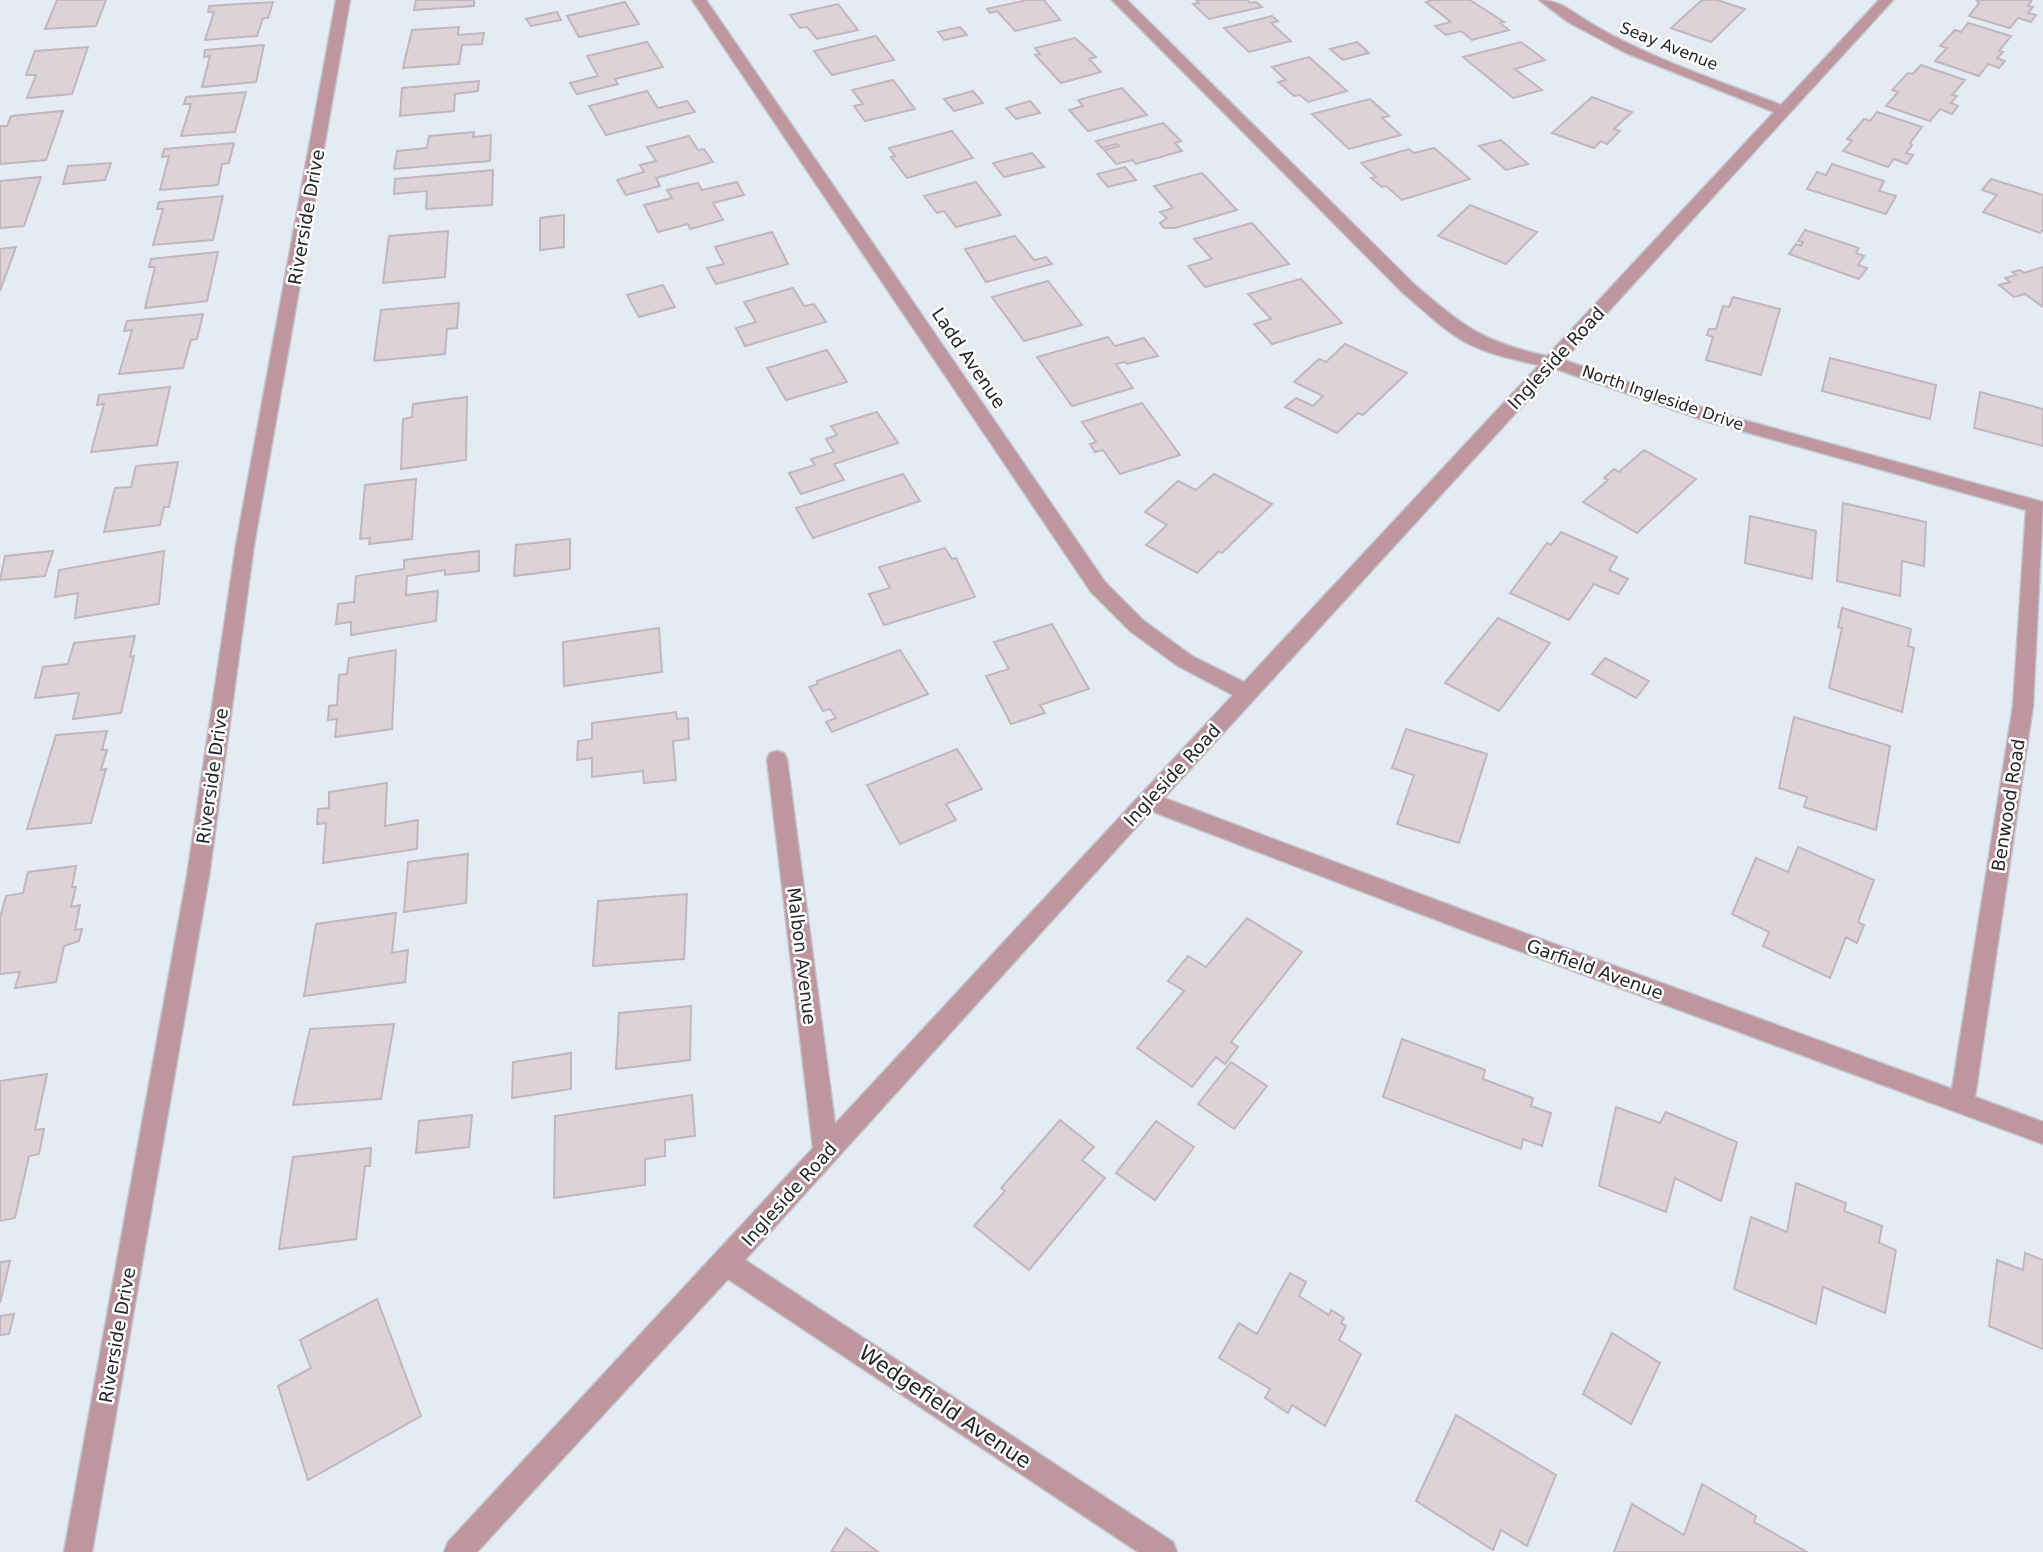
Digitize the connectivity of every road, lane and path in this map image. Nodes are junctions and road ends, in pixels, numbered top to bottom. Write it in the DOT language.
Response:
graph roads {
  1 [pos="343,0"];
  2 [pos="699,0"];
  3 [pos="1119,0"];
  4 [pos="1546,0"];
  5 [pos="1886,0"];
  6 [pos="1785,111"];
  7 [pos="1552,362"];
  8 [pos="2039,507"];
  9 [pos="1247,693"];
  10 [pos="777,759"];
  11 [pos="1149,801"];
  12 [pos="1962,1103"];
  13 [pos="2043,1133"];
  14 [pos="827,1152"];
  15 [pos="726,1262"];
  16 [pos="78,1552"];
  17 [pos="458,1552"];
  18 [pos="1163,1552"];
  1 -- 16 [label="street, Riverside Drive"];
  2 -- 9 [label="street, Ladd Avenue"];
  3 -- 7 [label="street, North Ingleside Drive"];
  4 -- 6 [label="street, Seay Avenue"];
  5 -- 6 [label="street, Ingleside Road"];
  6 -- 7 [label="street, Ingleside Road"];
  7 -- 8 [label="street, North Ingleside Drive"];
  7 -- 9 [label="street, Ingleside Road"];
  8 -- 12 [label="street, Benwood Road"];
  9 -- 11 [label="street, Ingleside Road"];
  10 -- 14 [label="street, Malbon Avenue"];
  11 -- 12 [label="street, Garfield Avenue"];
  11 -- 14 [label="street, Ingleside Road"];
  12 -- 13 [label="street, Garfield Avenue"];
  14 -- 15 [label="street, Ingleside Road"];
  15 -- 17 [label="street, Ingleside Road"];
  15 -- 18 [label="street, Wedgefield Avenue"];
}
